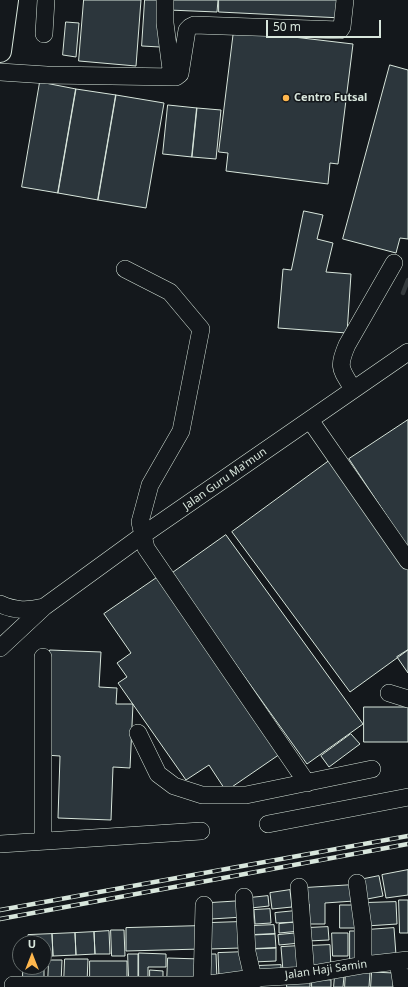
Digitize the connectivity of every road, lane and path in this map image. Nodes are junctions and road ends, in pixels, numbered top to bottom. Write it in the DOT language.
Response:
graph roads {
  1 [pos="7,0"];
  2 [pos="46,0"];
  3 [pos="165,0"];
  4 [pos="345,0"];
  5 [pos="44,34"];
  6 [pos="0,51"];
  7 [pos="16,73"];
  8 [pos="172,77"];
  9 [pos="394,262"];
  10 [pos="125,269"];
  11 [pos="408,352"];
  12 [pos="353,389"];
  13 [pos="310,420"];
  14 [pos="143,535"];
  15 [pos="408,561"];
  16 [pos="0,604"];
  17 [pos="44,607"];
  18 [pos="0,648"];
  19 [pos="43,657"];
  20 [pos="389,693"];
  21 [pos="408,698"];
  22 [pos="138,733"];
  23 [pos="372,769"];
  24 [pos="307,783"];
  25 [pos="408,797"];
  26 [pos="268,824"];
  27 [pos="201,831"];
  28 [pos="43,841"];
  29 [pos="0,844"];
  30 [pos="358,883"];
  31 [pos="299,887"];
  32 [pos="244,897"];
  33 [pos="204,905"];
  34 [pos="403,960"];
  35 [pos="363,965"];
  36 [pos="306,975"];
  37 [pos="252,982"];
  38 [pos="13,985"];
  39 [pos="202,985"];
  40 [pos="402,987"];
  1 -- 6 [label="main road"];
  2 -- 5 [label="street"];
  3 -- 8 [label="street"];
  4 -- 8 [label="street"];
  7 -- 8 [label="street"];
  9 -- 12 [label="street"];
  10 -- 14 [label="street"];
  11 -- 12 [label="street, Jalan Guru Ma'mun"];
  12 -- 13 [label="street, Jalan Guru Ma'mun"];
  13 -- 14 [label="street, Jalan Guru Ma'mun"];
  13 -- 15 [label="street"];
  14 -- 17 [label="street, Jalan Guru Ma'mun"];
  14 -- 24 [label="street"];
  16 -- 17 [label="street, Jalan Guru Ma'mun"];
  17 -- 18 [label="street, Jalan Guru Ma'mun"];
  19 -- 28 [label="street"];
  20 -- 21 [label="street"];
  22 -- 24 [label="street"];
  23 -- 24 [label="street"];
  25 -- 26 [label="street"];
  27 -- 28 [label="street"];
  28 -- 29 [label="street"];
  30 -- 35 [label="street"];
  31 -- 36 [label="street"];
  32 -- 37 [label="street"];
  33 -- 39 [label="street"];
  34 -- 35 [label="street, Jalan Haji Samin"];
  34 -- 40 [label="street"];
  35 -- 36 [label="street, Jalan Haji Samin"];
  36 -- 37 [label="street, Jalan Haji Samin"];
  37 -- 39 [label="street, Jalan Haji Samin"];
  38 -- 39 [label="street, Jalan Haji Samin"];
}
